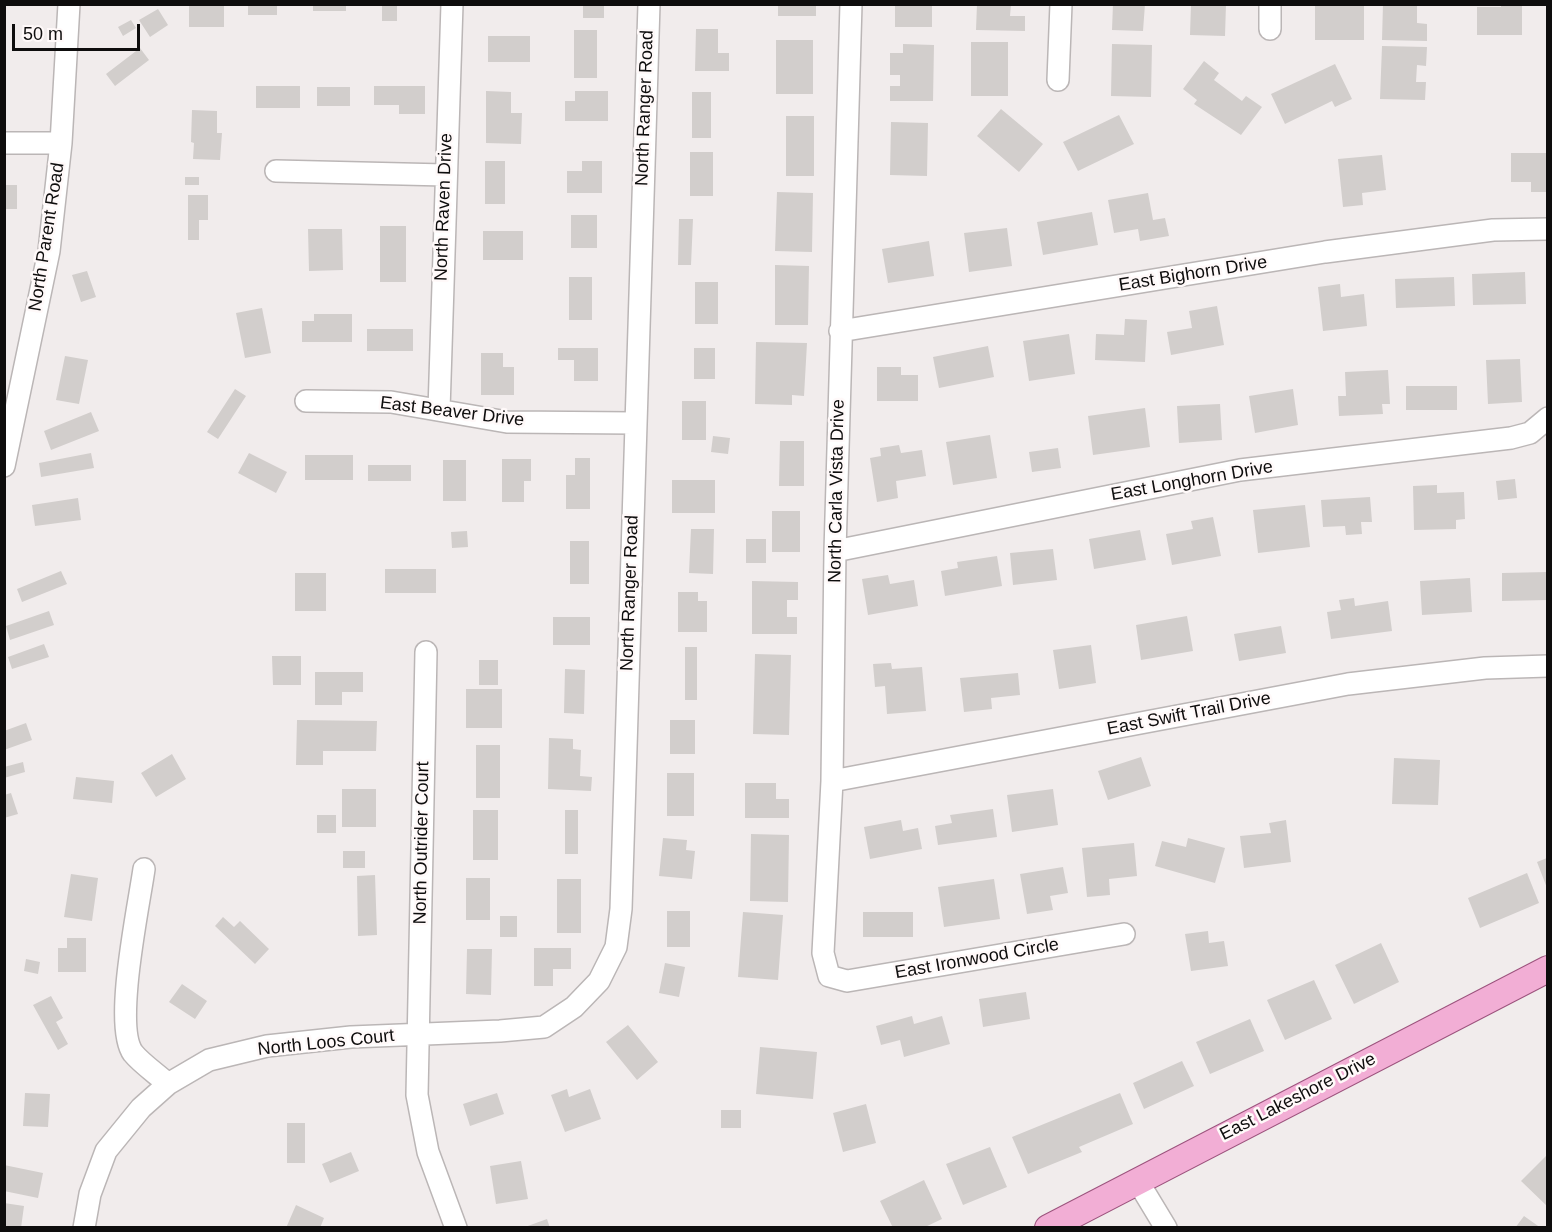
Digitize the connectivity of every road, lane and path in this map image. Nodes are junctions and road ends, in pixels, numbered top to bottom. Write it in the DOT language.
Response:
graph roads {
  1 [pos="69,4"];
  2 [pos="452,4"];
  3 [pos="649,4"];
  4 [pos="851,4"];
  5 [pos="1061,4"];
  6 [pos="1270,4"];
  7 [pos="1270,29"];
  8 [pos="1059,80"];
  9 [pos="4,143"];
  10 [pos="61,143"];
  11 [pos="276,171"];
  12 [pos="445,174"];
  13 [pos="1548,229"];
  14 [pos="840,331"];
  15 [pos="306,401"];
  16 [pos="439,410"];
  17 [pos="1548,418"];
  18 [pos="634,423"];
  19 [pos="4,466"];
  20 [pos="835,551"];
  21 [pos="426,652"];
  22 [pos="1548,666"];
  23 [pos="832,781"];
  24 [pos="144,869"];
  25 [pos="1124,934"];
  26 [pos="1548,969"];
  27 [pos="829,976"];
  28 [pos="419,1034"];
  29 [pos="168,1084"];
  30 [pos="1137,1180"];
  31 [pos="84,1227"];
  32 [pos="456,1227"];
  33 [pos="1048,1227"];
  34 [pos="1166,1227"];
  1 -- 10 [label="street, North Parent Road"];
  2 -- 12 [label="street, North Raven Drive"];
  3 -- 18 [label="street, North Ranger Road"];
  4 -- 14 [label="street, North Carla Vista Drive"];
  5 -- 8 [label="street"];
  6 -- 7 [label="street"];
  9 -- 10 [label="street"];
  10 -- 19 [label="street, North Parent Road"];
  11 -- 12 [label="street"];
  12 -- 16 [label="street, North Raven Drive"];
  13 -- 14 [label="street, East Bighorn Drive"];
  14 -- 20 [label="street, North Carla Vista Drive"];
  15 -- 16 [label="street, East Beaver Drive"];
  16 -- 18 [label="street, East Beaver Drive"];
  17 -- 20 [label="street, East Longhorn Drive"];
  18 -- 28 [label="street, North Ranger Road"];
  20 -- 23 [label="street, North Carla Vista Drive"];
  21 -- 28 [label="street, North Outrider Court"];
  22 -- 23 [label="street, East Swift Trail Drive"];
  23 -- 27 [label="street, North Carla Vista Drive"];
  24 -- 29 [label="street"];
  25 -- 27 [label="street, East Ironwood Circle"];
  26 -- 30 [label="main road, East Lakeshore Drive"];
  28 -- 29 [label="street, North Loos Court"];
  28 -- 32 [label="street, North Outrider Court"];
  29 -- 31 [label="street, North Loos Court"];
  30 -- 33 [label="main road, East Lakeshore Drive"];
  30 -- 34 [label="street"];
}
